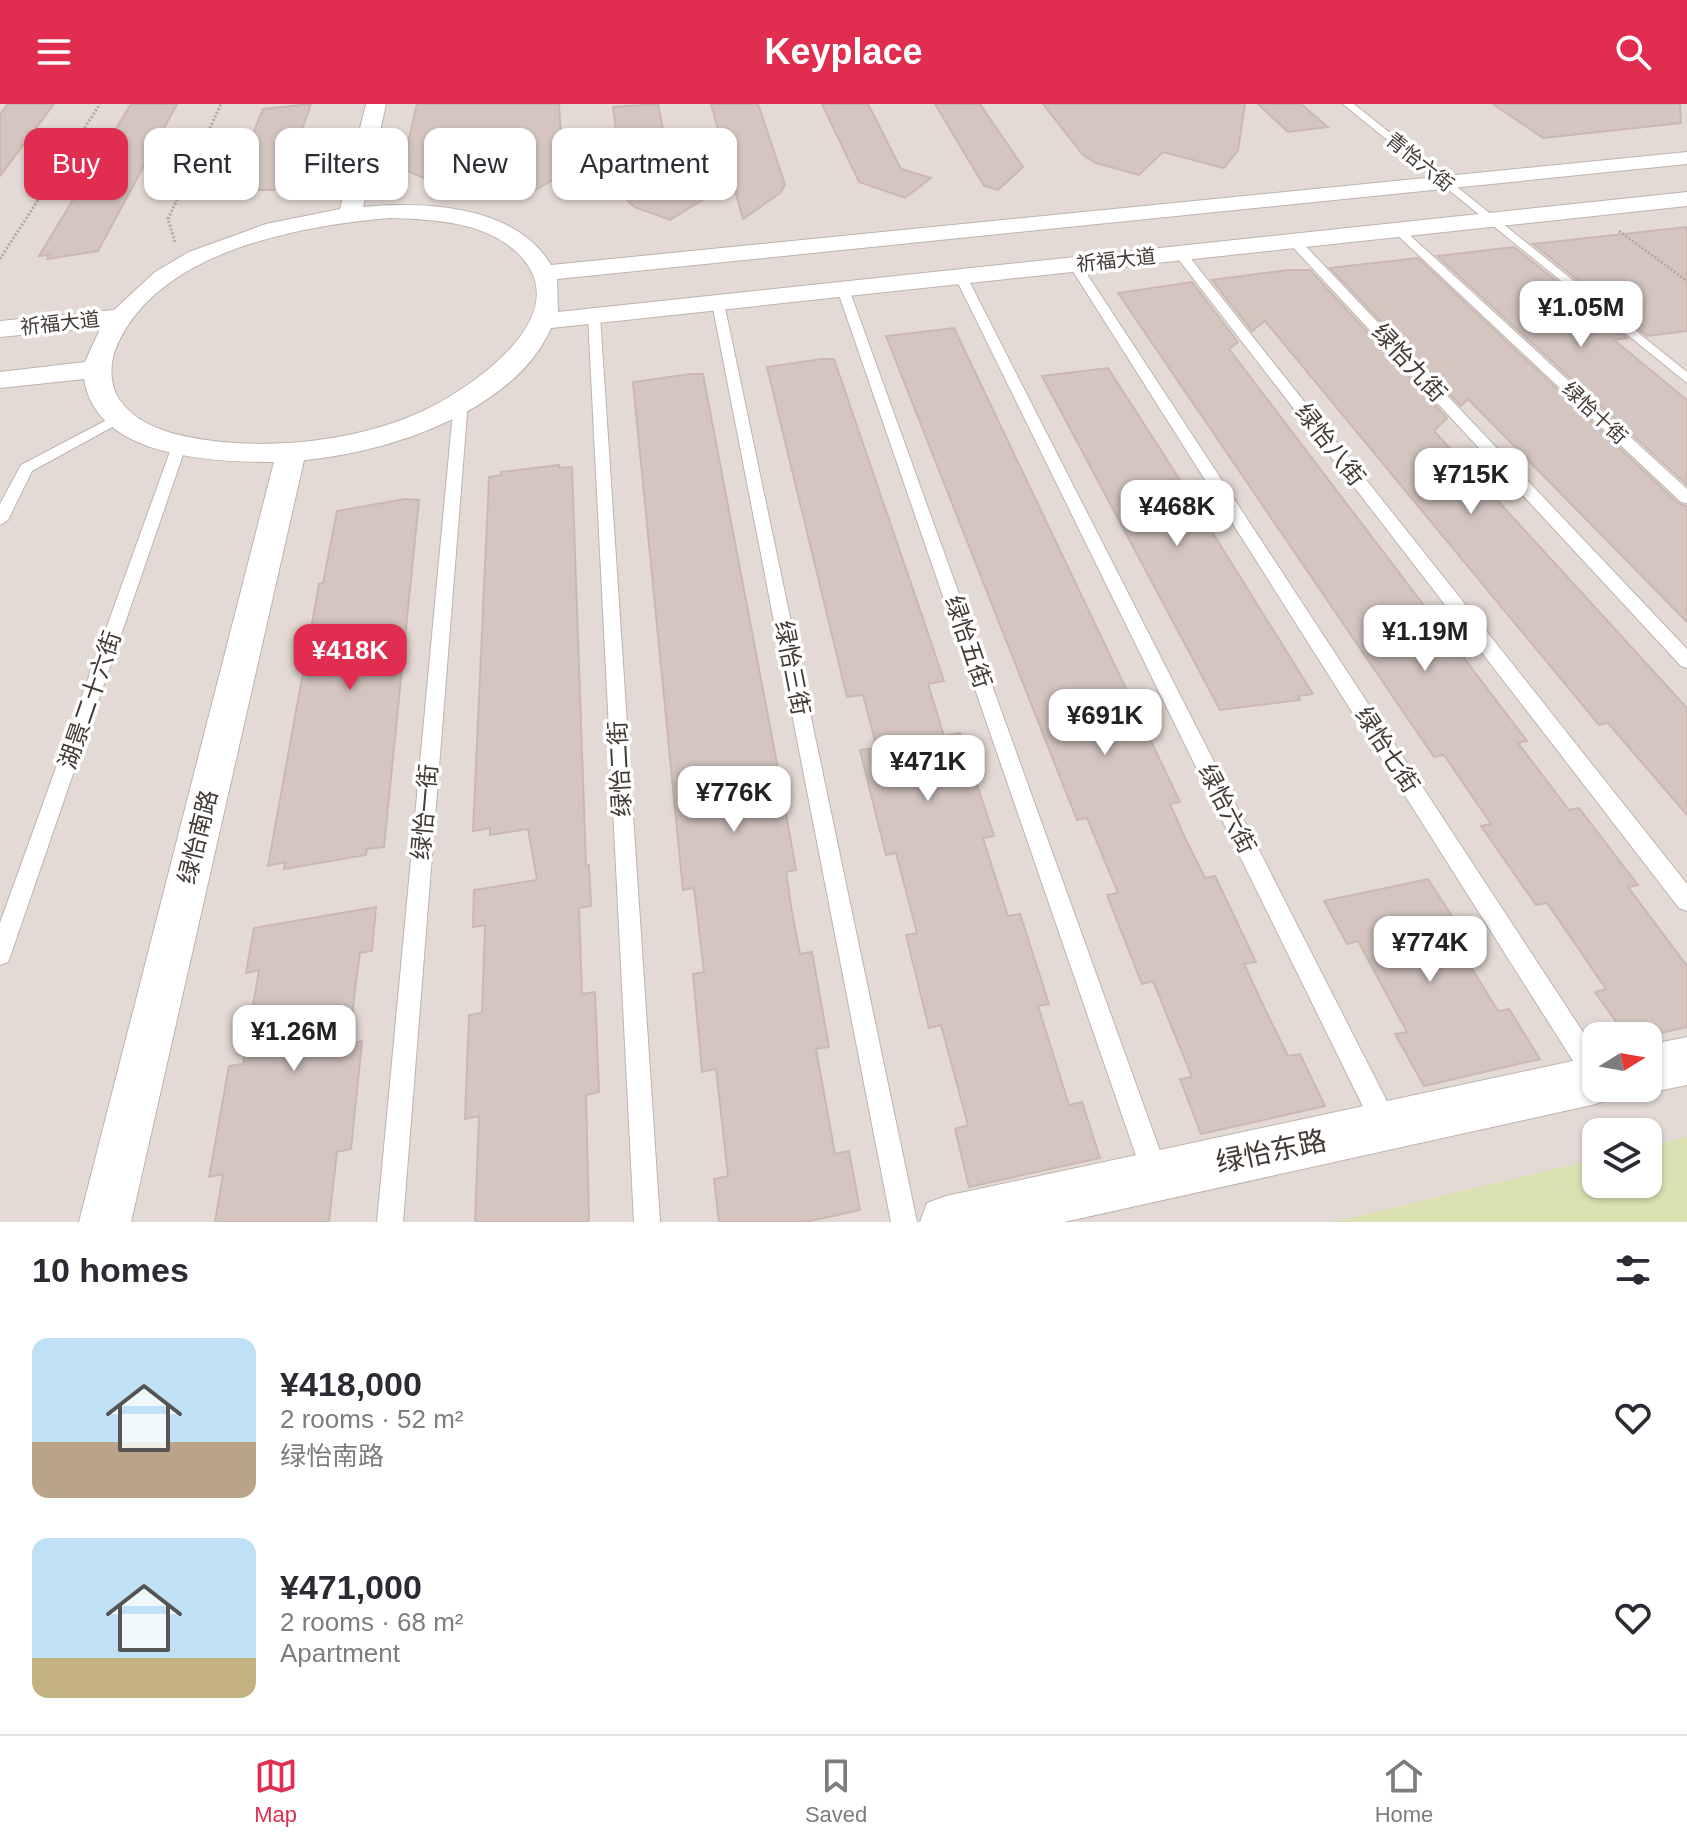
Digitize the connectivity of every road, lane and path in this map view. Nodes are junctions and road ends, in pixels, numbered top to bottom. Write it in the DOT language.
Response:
graph roads {
  1 [pos="100,104"];
  2 [pos="221,104"];
  3 [pos="376,104"];
  4 [pos="1348,104"];
  5 [pos="1687,158"];
  6 [pos="1444,182"];
  7 [pos="1684,201"];
  8 [pos="1589,209"];
  9 [pos="350,214"];
  10 [pos="1493,220"];
  11 [pos="1398,230"];
  12 [pos="1294,241"];
  13 [pos="1180,253"];
  14 [pos="0,259"];
  15 [pos="183,265"];
  16 [pos="1075,265"];
  17 [pos="545,273"];
  18 [pos="961,277"];
  19 [pos="1687,281"];
  20 [pos="843,289"];
  21 [pos="718,303"];
  22 [pos="594,316"];
  23 [pos="119,317"];
  24 [pos="544,321"];
  25 [pos="0,329"];
  26 [pos="97,369"];
  27 [pos="1687,379"];
  28 [pos="0,380"];
  29 [pos="461,401"];
  30 [pos="120,417"];
  31 [pos="179,446"];
  32 [pos="291,453"];
  33 [pos="1687,498"];
  34 [pos="0,520"];
  35 [pos="1687,661"];
  36 [pos="1687,901"];
  37 [pos="0,954"];
  38 [pos="1582,1052"];
  39 [pos="1687,1061"];
  40 [pos="1662,1066"];
  41 [pos="1582,1083"];
  42 [pos="1386,1127"];
  43 [pos="1156,1176"];
  44 [pos="105,1222"];
  45 [pos="390,1222"];
  46 [pos="647,1222"];
  47 [pos="904,1222"];
  48 [pos="946,1222"];
  1 -- 14 [label="path"];
  2 -- 15 [label="path"];
  3 -- 9 [label="street"];
  4 -- 6 [label="lane, 青怡六街"];
  5 -- 6 [label="street"];
  6 -- 10 [label="lane, 青怡六街"];
  6 -- 17 [label="street"];
  7 -- 8 [label="street, 祈福大道"];
  8 -- 10 [label="street, 祈福大道"];
  8 -- 19 [label="path"];
  9 -- 15 [label="street"];
  9 -- 17 [label="street"];
  10 -- 11 [label="street, 祈福大道"];
  10 -- 27 [label="lane, 青怡六街"];
  11 -- 12 [label="street, 祈福大道"];
  11 -- 33 [label="lane, 绿怡十街"];
  12 -- 13 [label="street, 祈福大道"];
  12 -- 35 [label="lane, 绿怡九街"];
  13 -- 16 [label="street, 祈福大道"];
  13 -- 36 [label="lane, 绿怡八街"];
  15 -- 23 [label="street"];
  16 -- 18 [label="street, 祈福大道"];
  16 -- 38 [label="lane, 绿怡七街"];
  17 -- 24 [label="street"];
  18 -- 20 [label="street, 祈福大道"];
  18 -- 42 [label="lane, 绿怡六街"];
  20 -- 21 [label="street, 祈福大道"];
  20 -- 43 [label="lane, 绿怡五街"];
  21 -- 22 [label="street, 祈福大道"];
  21 -- 47 [label="lane, 绿怡三街"];
  22 -- 24 [label="street, 祈福大道"];
  22 -- 46 [label="lane, 绿怡二街"];
  23 -- 25 [label="street, 祈福大道"];
  23 -- 26 [label="street"];
  24 -- 29 [label="street"];
  26 -- 28 [label="street"];
  26 -- 30 [label="street"];
  29 -- 32 [label="street"];
  29 -- 45 [label="lane, 绿怡一街"];
  30 -- 31 [label="street"];
  30 -- 34 [label="lane"];
  31 -- 32 [label="street"];
  31 -- 37 [label="lane, 湖景二十六街"];
  32 -- 44 [label="street, 绿怡南路"];
  39 -- 40 [label="street"];
  41 -- 42 [label="street, 绿怡东路"];
  42 -- 43 [label="street, 绿怡东路"];
  43 -- 48 [label="street, 绿怡东路"];
}
